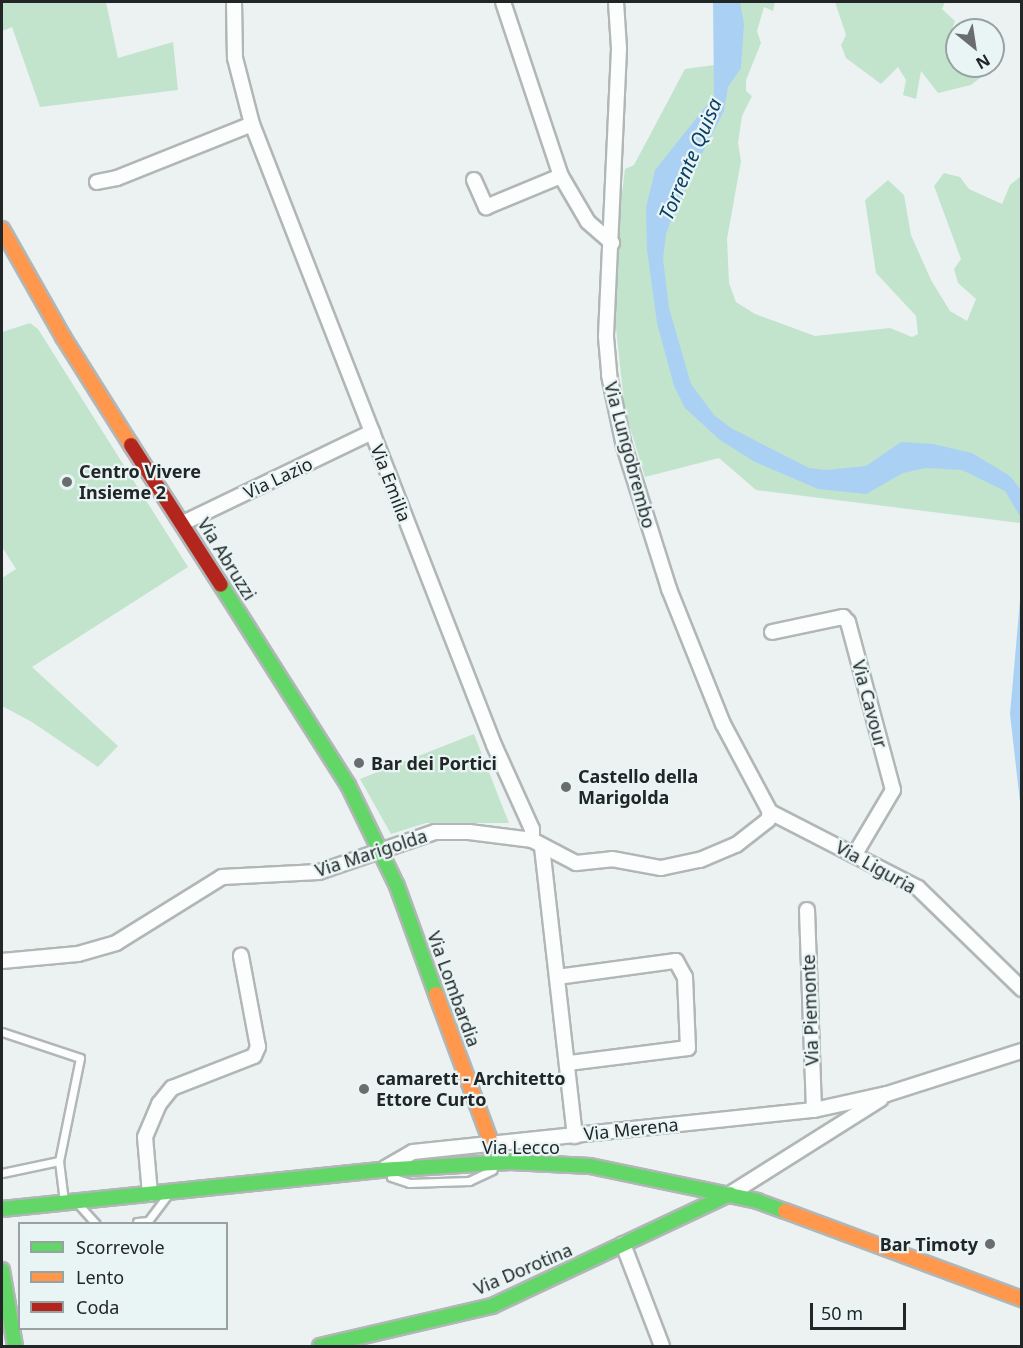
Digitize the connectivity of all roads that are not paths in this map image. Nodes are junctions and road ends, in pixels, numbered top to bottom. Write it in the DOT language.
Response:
graph roads {
  1 [pos="234,2"];
  2 [pos="503,2"];
  3 [pos="616,2"];
  4 [pos="252,124"];
  5 [pos="561,176"];
  6 [pos="474,180"];
  7 [pos="97,182"];
  8 [pos="2,229"];
  9 [pos="612,243"];
  10 [pos="372,432"];
  11 [pos="183,523"];
  12 [pos="772,632"];
  13 [pos="770,812"];
  14 [pos="537,843"];
  15 [pos="380,849"];
  16 [pos="855,854"];
  17 [pos="807,910"];
  18 [pos="241,956"];
  19 [pos="2,961"];
  20 [pos="557,977"];
  21 [pos="1022,989"];
  22 [pos="2,1032"];
  23 [pos="1022,1051"];
  24 [pos="570,1063"];
  25 [pos="887,1094"];
  26 [pos="814,1110"];
  27 [pos="828,1133"];
  28 [pos="575,1136"];
  29 [pos="491,1143"];
  30 [pos="60,1161"];
  31 [pos="510,1162"];
  32 [pos="380,1170"];
  33 [pos="365,1172"];
  34 [pos="2,1173"];
  35 [pos="169,1192"];
  36 [pos="150,1194"];
  37 [pos="730,1194"];
  38 [pos="70,1202"];
  39 [pos="2,1209"];
  40 [pos="94,1222"];
  41 [pos="137,1222"];
  42 [pos="623,1244"];
  43 [pos="2,1270"];
  44 [pos="6,1289"];
  45 [pos="1022,1299"];
  46 [pos="15,1347"];
  47 [pos="320,1347"];
  48 [pos="663,1347"];
  1 -- 4 [label="street, Via Emilia"];
  2 -- 5 [label="street"];
  3 -- 9 [label="street, Via Lungobrembo"];
  4 -- 7 [label="street"];
  4 -- 10 [label="street, Via Emilia"];
  5 -- 6 [label="street"];
  5 -- 9 [label="street"];
  8 -- 11 [label="main road, Via Abruzzi"];
  9 -- 13 [label="street, Via Lungobrembo"];
  10 -- 11 [label="street, Via Lazio"];
  10 -- 14 [label="street, Via Emilia"];
  11 -- 15 [label="main road, Via Abruzzi"];
  12 -- 16 [label="street, Via Cavour"];
  13 -- 14 [label="street, Via Marigolda"];
  13 -- 16 [label="street, Via Liguria"];
  14 -- 15 [label="street, Via Marigolda"];
  14 -- 20 [label="street, Via Emilia"];
  15 -- 19 [label="street, Via Marigolda"];
  15 -- 29 [label="main road, Via Lombardia"];
  16 -- 21 [label="street, Via Liguria"];
  17 -- 26 [label="street, Via Piemonte"];
  18 -- 36 [label="street"];
  20 -- 24 [label="street, Via Emilia"];
  20 -- 24 [label="street"];
  22 -- 30 [label="lane"];
  23 -- 25 [label="street, Via Merena"];
  24 -- 28 [label="street, Via Emilia"];
  25 -- 26 [label="street, Via Merena"];
  25 -- 27 [label="street, Via Merena"];
  26 -- 27 [label="street, Via Merena"];
  26 -- 28 [label="street, Via Merena"];
  27 -- 37 [label="street, Via Merena"];
  28 -- 29 [label="street, Via Merena"];
  29 -- 32 [label="street, Via Merena"];
  30 -- 34 [label="lane"];
  30 -- 38 [label="lane"];
  31 -- 32 [label="main road, Via Lecco"];
  31 -- 33 [label="lane"];
  31 -- 37 [label="main road, Via Lecco"];
  32 -- 33 [label="main road, Via Lecco"];
  33 -- 35 [label="main road, Via Lecco"];
  35 -- 36 [label="main road, Via Lecco"];
  35 -- 41 [label="lane"];
  36 -- 38 [label="main road, Via Lecco"];
  37 -- 42 [label="main road, Via Dorotina"];
  37 -- 45 [label="main road, Via Lecco"];
  38 -- 39 [label="main road, Via Lecco"];
  38 -- 40 [label="lane"];
  42 -- 47 [label="main road, Via Dorotina"];
  42 -- 48 [label="street"];
  43 -- 44 [label="main road"];
  44 -- 46 [label="main road"];
}
